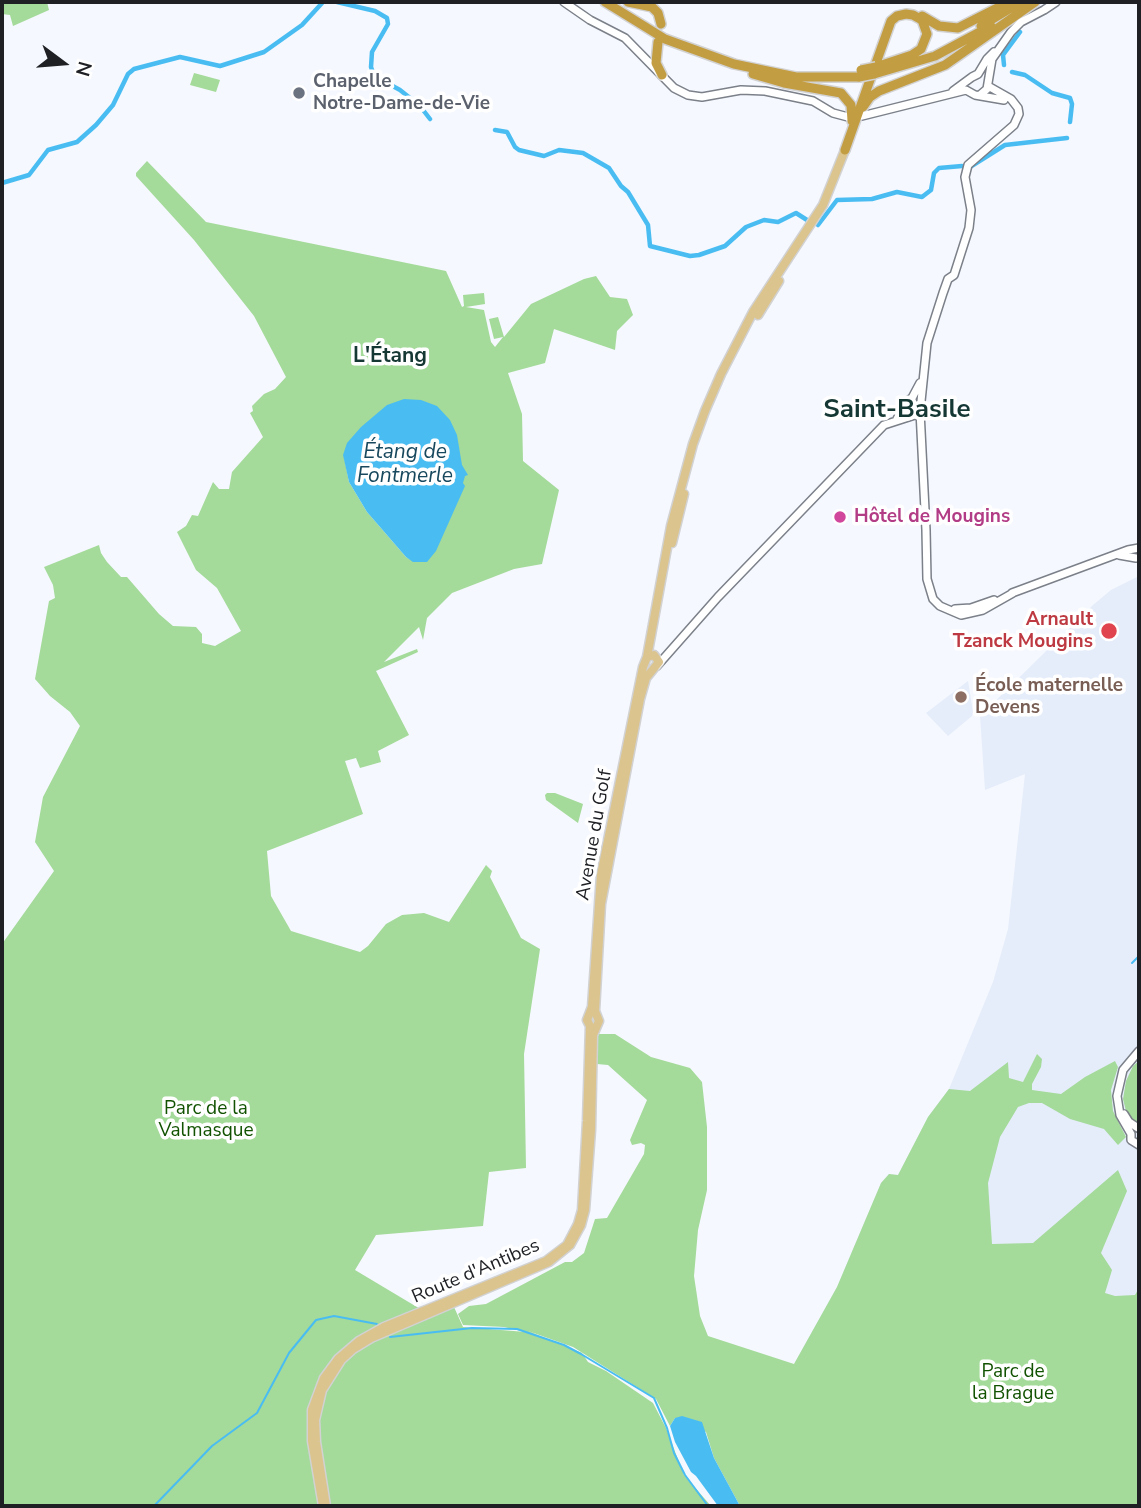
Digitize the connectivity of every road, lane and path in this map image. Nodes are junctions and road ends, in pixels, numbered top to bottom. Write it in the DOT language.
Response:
graph roads {
  1 [pos="564,2"];
  2 [pos="605,2"];
  3 [pos="615,2"];
  4 [pos="628,2"];
  5 [pos="1009,2"];
  6 [pos="1021,2"];
  7 [pos="1056,2"];
  8 [pos="1061,2"];
  9 [pos="1039,4"];
  10 [pos="1033,20"];
  11 [pos="661,24"];
  12 [pos="1016,27"];
  13 [pos="880,47"];
  14 [pos="998,49"];
  15 [pos="697,52"];
  16 [pos="645,60"];
  17 [pos="875,71"];
  18 [pos="860,73"];
  19 [pos="662,75"];
  20 [pos="978,75"];
  21 [pos="970,78"];
  22 [pos="988,84"];
  23 [pos="970,91"];
  24 [pos="947,95"];
  25 [pos="980,95"];
  26 [pos="1013,102"];
  27 [pos="817,104"];
  28 [pos="862,116"];
  29 [pos="848,117"];
  30 [pos="845,150"];
  31 [pos="916,399"];
  32 [pos="920,411"];
  33 [pos="908,414"];
  34 [pos="921,426"];
  35 [pos="1139,549"];
  36 [pos="1118,555"];
  37 [pos="1138,561"];
  38 [pos="668,653"];
  39 [pos="650,658"];
  40 [pos="655,668"];
  41 [pos="634,729"];
  42 [pos="628,737"];
  43 [pos="593,1015"];
  44 [pos="1139,1053"];
  45 [pos="1139,1128"];
  46 [pos="1131,1134"];
  47 [pos="1139,1145"];
  48 [pos="325,1506"];
  1 -- 16 [label="main road"];
  2 -- 15 [label="highway"];
  3 -- 18 [label="highway"];
  4 -- 11 [label="highway"];
  5 -- 13 [label="highway"];
  6 -- 17 [label="highway"];
  7 -- 9 [label="main road"];
  8 -- 10 [label="main road"];
  9 -- 10 [label="main road"];
  9 -- 12 [label="main road"];
  9 -- 17 [label="highway"];
  9 -- 30 [label="highway"];
  10 -- 12 [label="main road"];
  12 -- 14 [label="main road"];
  13 -- 17 [label="highway"];
  13 -- 30 [label="highway"];
  14 -- 20 [label="main road"];
  14 -- 22 [label="main road"];
  15 -- 18 [label="highway"];
  15 -- 30 [label="highway"];
  16 -- 19 [label="main road"];
  16 -- 19 [label="highway"];
  16 -- 27 [label="main road"];
  17 -- 18 [label="highway, bridge"];
  19 -- 27 [label="main road"];
  20 -- 21 [label="main road"];
  20 -- 22 [label="main road"];
  21 -- 23 [label="main road"];
  21 -- 24 [label="main road"];
  22 -- 25 [label="main road"];
  22 -- 26 [label="main road"];
  23 -- 24 [label="main road"];
  23 -- 25 [label="main road"];
  24 -- 28 [label="main road"];
  25 -- 26 [label="main road"];
  26 -- 31 [label="main road, Avenue du Golf"];
  27 -- 29 [label="main road"];
  30 -- 39 [label="main road"];
  31 -- 32 [label="main road"];
  31 -- 33 [label="main road, Avenue du Golf"];
  32 -- 33 [label="main road"];
  32 -- 34 [label="main road"];
  33 -- 34 [label="main road"];
  33 -- 38 [label="main road, Avenue du Golf"];
  34 -- 36 [label="main road"];
  35 -- 36 [label="main road"];
  35 -- 37 [label="main road"];
  36 -- 37 [label="main road"];
  38 -- 39 [label="main road"];
  38 -- 40 [label="main road, Avenue du Golf"];
  39 -- 40 [label="main road"];
  39 -- 40 [label="main road"];
  39 -- 42 [label="main road, Avenue du Golf"];
  40 -- 41 [label="main road, Avenue du Golf"];
  41 -- 42 [label="main road"];
  41 -- 43 [label="main road, Avenue du Golf"];
  42 -- 43 [label="main road, Avenue du Golf"];
  43 -- 48 [label="main road, Route d'Antibes"];
  44 -- 45 [label="main road"];
  44 -- 46 [label="main road"];
  45 -- 46 [label="main road"];
  46 -- 47 [label="main road"];
}
